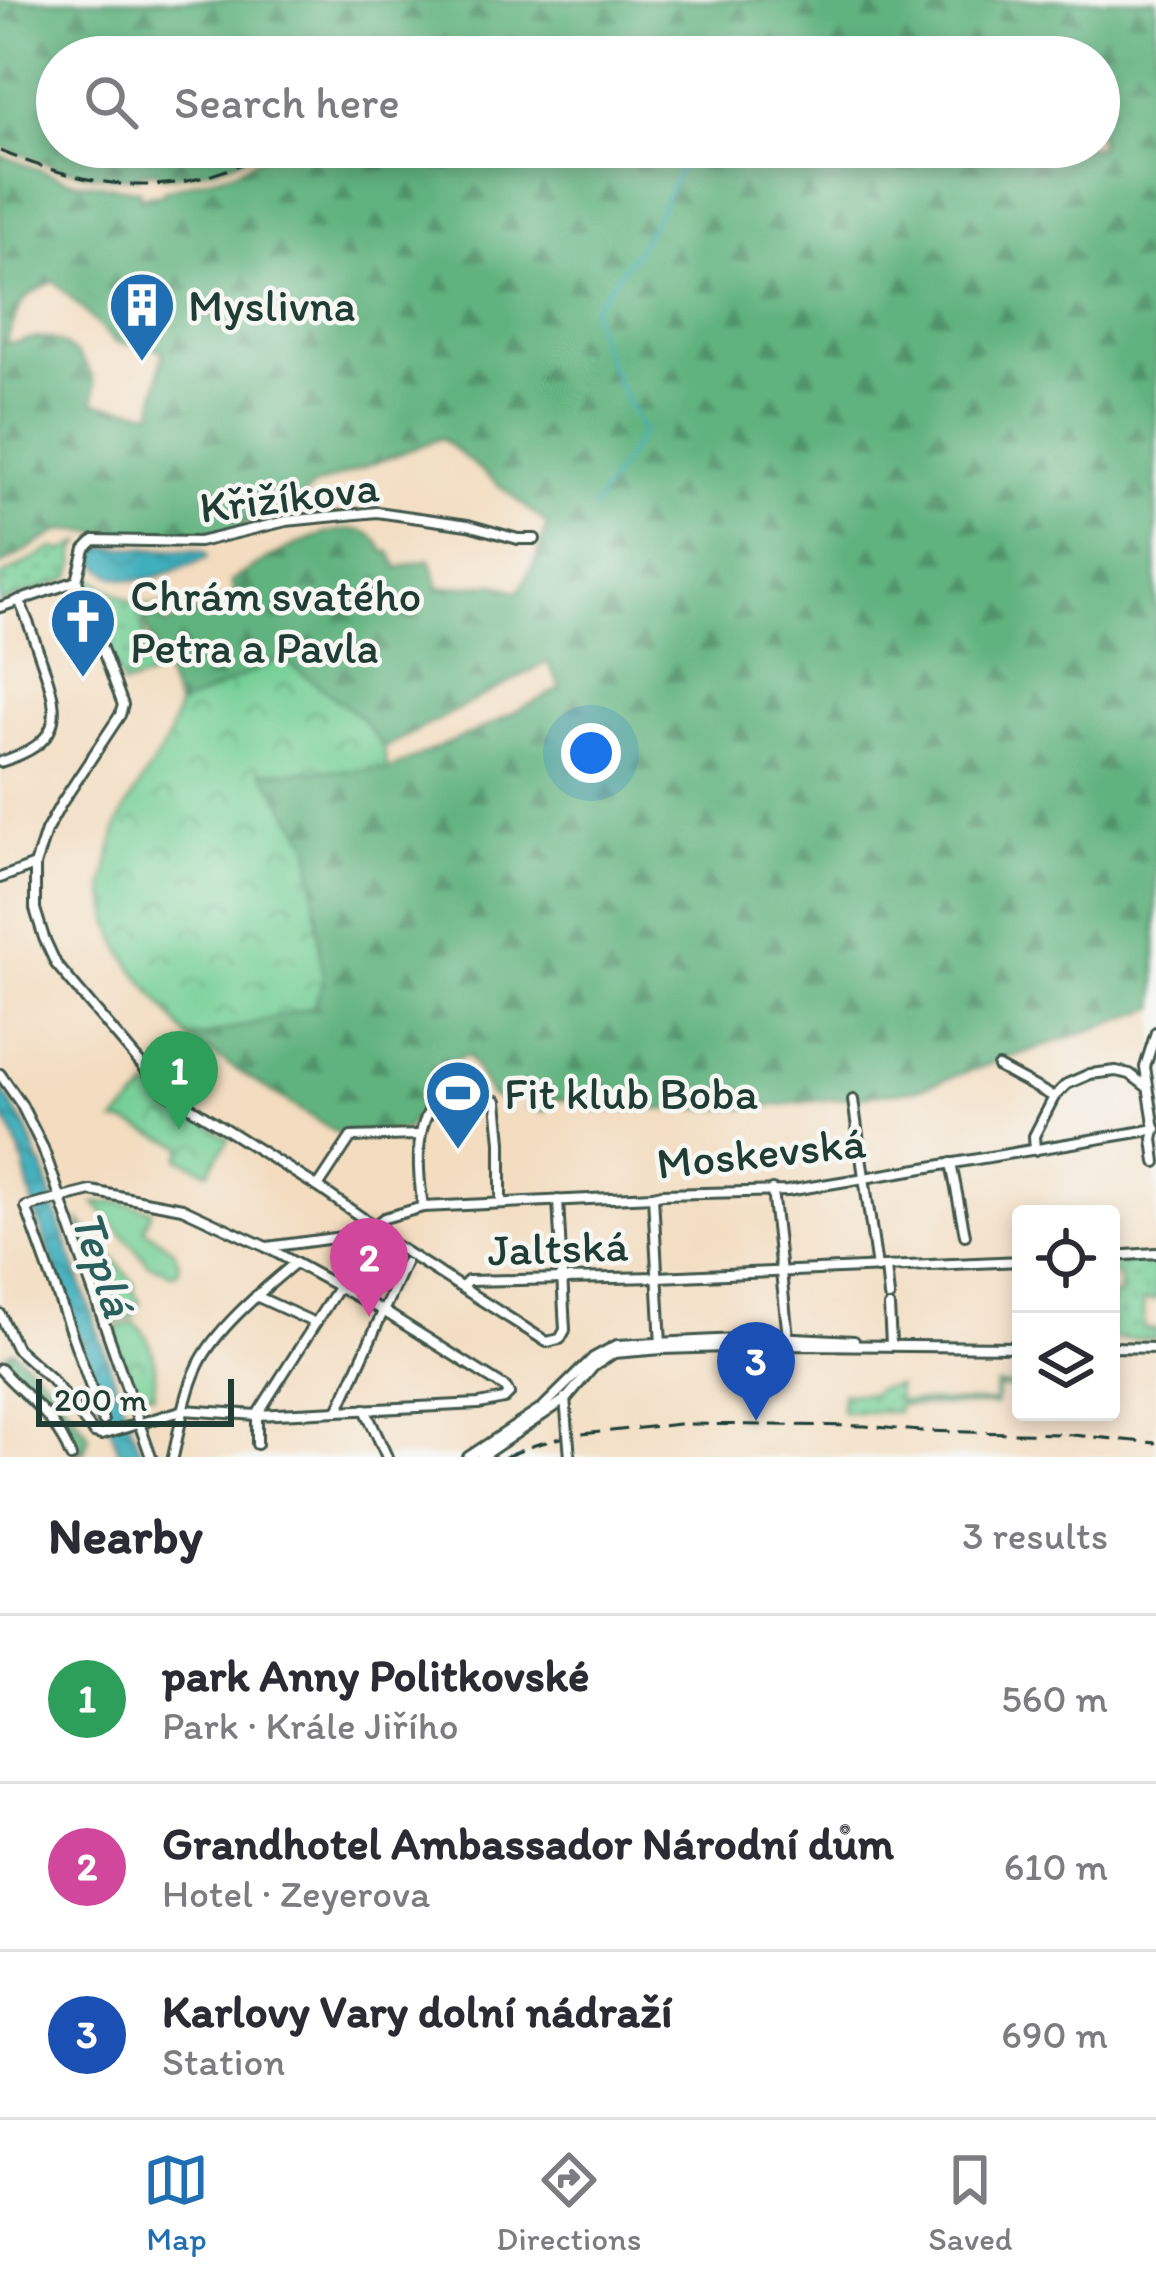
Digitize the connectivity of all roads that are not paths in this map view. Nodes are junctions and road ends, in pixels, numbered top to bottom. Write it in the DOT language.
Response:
graph roads {
  1 [pos="535,538"];
  2 [pos="77,581"];
  3 [pos="19,600"];
  4 [pos="0,607"];
  5 [pos="0,762"];
  6 [pos="34,865"];
  7 [pos="0,878"];
  8 [pos="1156,1031"];
  9 [pos="1145,1066"];
  10 [pos="998,1067"];
  11 [pos="0,1074"];
  12 [pos="1130,1074"];
  13 [pos="1147,1087"];
  14 [pos="1054,1097"];
  15 [pos="853,1100"];
  16 [pos="1156,1130"];
  17 [pos="418,1135"];
  18 [pos="1036,1150"];
  19 [pos="1156,1162"];
  20 [pos="951,1163"];
  21 [pos="865,1177"];
  22 [pos="318,1187"];
  23 [pos="772,1190"];
  24 [pos="653,1196"];
  25 [pos="56,1200"];
  26 [pos="558,1201"];
  27 [pos="501,1203"];
  28 [pos="423,1207"];
  29 [pos="374,1226"];
  30 [pos="965,1235"];
  31 [pos="266,1247"];
  32 [pos="1156,1253"];
  33 [pos="1120,1255"];
  34 [pos="1012,1261"];
  35 [pos="295,1263"];
  36 [pos="405,1263"];
  37 [pos="881,1268"];
  38 [pos="787,1271"];
  39 [pos="658,1277"];
  40 [pos="563,1279"];
  41 [pos="338,1286"];
  42 [pos="462,1288"];
  43 [pos="259,1293"];
  44 [pos="385,1312"];
  45 [pos="0,1314"];
  46 [pos="315,1323"];
  47 [pos="788,1337"];
  48 [pos="891,1344"];
  49 [pos="661,1345"];
  50 [pos="769,1346"];
  51 [pos="1012,1347"];
  52 [pos="1120,1347"];
  53 [pos="1156,1348"];
  54 [pos="0,1369"];
  55 [pos="564,1395"];
  56 [pos="365,1409"];
  57 [pos="184,1410"];
  58 [pos="338,1411"];
  59 [pos="257,1415"];
  60 [pos="103,1421"];
  61 [pos="532,1424"];
  62 [pos="135,1425"];
  63 [pos="568,1428"];
  64 [pos="257,1444"];
  65 [pos="482,1454"];
  66 [pos="70,1457"];
  67 [pos="151,1457"];
  68 [pos="173,1457"];
  69 [pos="386,1457"];
  70 [pos="468,1457"];
  71 [pos="569,1457"];
  1 -- 2 [label="street, Křižíkova"];
  2 -- 3 [label="street"];
  2 -- 6 [label="street"];
  3 -- 4 [label="street"];
  3 -- 5 [label="street"];
  6 -- 7 [label="street"];
  6 -- 22 [label="street"];
  8 -- 9 [label="street"];
  9 -- 12 [label="street"];
  9 -- 13 [label="street"];
  10 -- 14 [label="street"];
  11 -- 25 [label="street"];
  12 -- 13 [label="street"];
  12 -- 14 [label="street"];
  13 -- 16 [label="street"];
  14 -- 18 [label="street"];
  15 -- 21 [label="street"];
  16 -- 18 [label="street, Moskevská"];
  16 -- 19 [label="street"];
  17 -- 22 [label="street"];
  17 -- 27 [label="street"];
  17 -- 28 [label="street"];
  18 -- 20 [label="street, Moskevská"];
  20 -- 21 [label="street, Moskevská"];
  20 -- 30 [label="street"];
  21 -- 23 [label="street, Moskevská"];
  21 -- 37 [label="street"];
  22 -- 29 [label="street"];
  23 -- 24 [label="street, Moskevská"];
  23 -- 38 [label="street"];
  24 -- 26 [label="street, Moskevská"];
  24 -- 39 [label="street"];
  25 -- 31 [label="street"];
  25 -- 60 [label="street"];
  25 -- 62 [label="street"];
  26 -- 27 [label="street, Moskevská"];
  26 -- 40 [label="street"];
  27 -- 28 [label="street, Moskevská"];
  28 -- 29 [label="street, Moskevská"];
  29 -- 31 [label="street, Moskevská"];
  29 -- 42 [label="street"];
  31 -- 35 [label="street"];
  32 -- 33 [label="street"];
  34 -- 37 [label="street, Jaltská"];
  35 -- 41 [label="street"];
  35 -- 43 [label="street"];
  36 -- 44 [label="street"];
  37 -- 38 [label="street, Jaltská"];
  37 -- 48 [label="street"];
  38 -- 39 [label="street, Jaltská"];
  38 -- 47 [label="street"];
  39 -- 40 [label="street, Jaltská"];
  39 -- 49 [label="street"];
  40 -- 42 [label="street, Jaltská"];
  40 -- 42 [label="street"];
  41 -- 44 [label="street"];
  41 -- 46 [label="street"];
  43 -- 46 [label="street"];
  43 -- 57 [label="street"];
  44 -- 56 [label="street"];
  44 -- 58 [label="street"];
  45 -- 62 [label="street"];
  46 -- 59 [label="street"];
  47 -- 48 [label="street"];
  47 -- 49 [label="street"];
  47 -- 50 [label="street"];
  48 -- 50 [label="street"];
  48 -- 51 [label="street"];
  49 -- 50 [label="street"];
  49 -- 55 [label="street"];
  52 -- 53 [label="street"];
  54 -- 66 [label="street"];
  55 -- 61 [label="street"];
  55 -- 63 [label="street"];
  55 -- 65 [label="street"];
  56 -- 58 [label="street"];
  56 -- 69 [label="street"];
  57 -- 59 [label="street"];
  57 -- 62 [label="street"];
  57 -- 68 [label="street"];
  58 -- 59 [label="street"];
  59 -- 64 [label="street"];
  61 -- 63 [label="street"];
  61 -- 65 [label="street"];
  62 -- 67 [label="street"];
  63 -- 71 [label="street, bridge"];
  65 -- 70 [label="street"];
}
